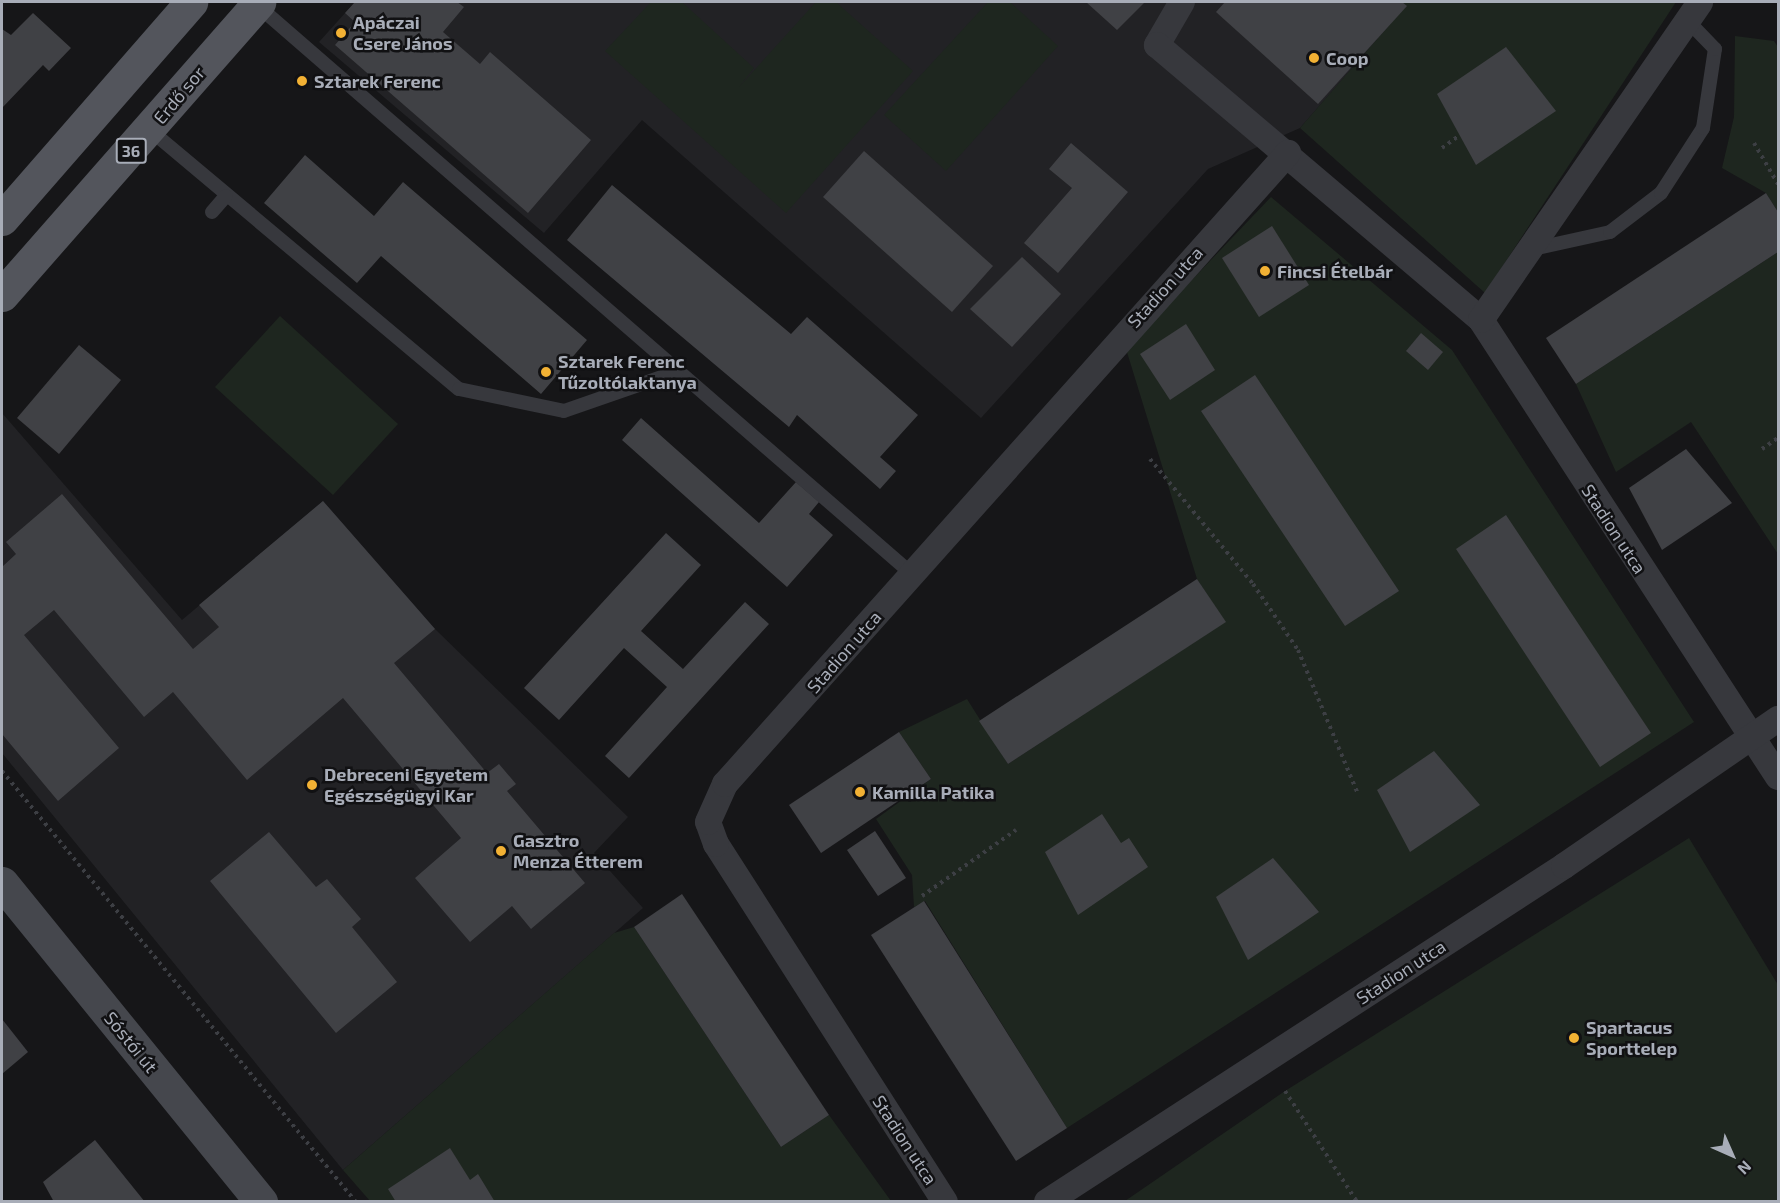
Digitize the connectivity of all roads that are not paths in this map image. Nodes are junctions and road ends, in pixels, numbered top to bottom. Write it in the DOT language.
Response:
graph roads {
  1 [pos="191,2"];
  2 [pos="1182,2"];
  3 [pos="258,3"];
  4 [pos="1695,12"];
  5 [pos="150,130"];
  6 [pos="1288,153"];
  7 [pos="226,196"];
  8 [pos="212,212"];
  9 [pos="2,219"];
  10 [pos="1533,249"];
  11 [pos="2,295"];
  12 [pos="1481,320"];
  13 [pos="676,372"];
  14 [pos="912,574"];
  15 [pos="1779,719"];
  16 [pos="1750,737"];
  17 [pos="1779,777"];
  18 [pos="2,883"];
  19 [pos="261,1202"];
  20 [pos="945,1202"];
  21 [pos="1047,1202"];
  1 -- 9 [label="main road"];
  2 -- 6 [label="street, Stadion utca"];
  3 -- 5 [label="main road, Erdő sor / 36"];
  3 -- 13 [label="lane"];
  4 -- 10 [label="street"];
  4 -- 10 [label="lane"];
  5 -- 7 [label="lane"];
  5 -- 11 [label="main road, Erdő sor / 36"];
  6 -- 12 [label="street, Stadion utca"];
  6 -- 14 [label="street, Stadion utca"];
  7 -- 8 [label="lane"];
  7 -- 13 [label="lane"];
  10 -- 12 [label="street"];
  12 -- 16 [label="street, Stadion utca"];
  13 -- 14 [label="lane"];
  14 -- 20 [label="street, Stadion utca"];
  15 -- 16 [label="street, Stadion utca"];
  16 -- 17 [label="street, Stadion utca"];
  16 -- 21 [label="street, Stadion utca"];
  18 -- 19 [label="main road, Sóstói út"];
}
